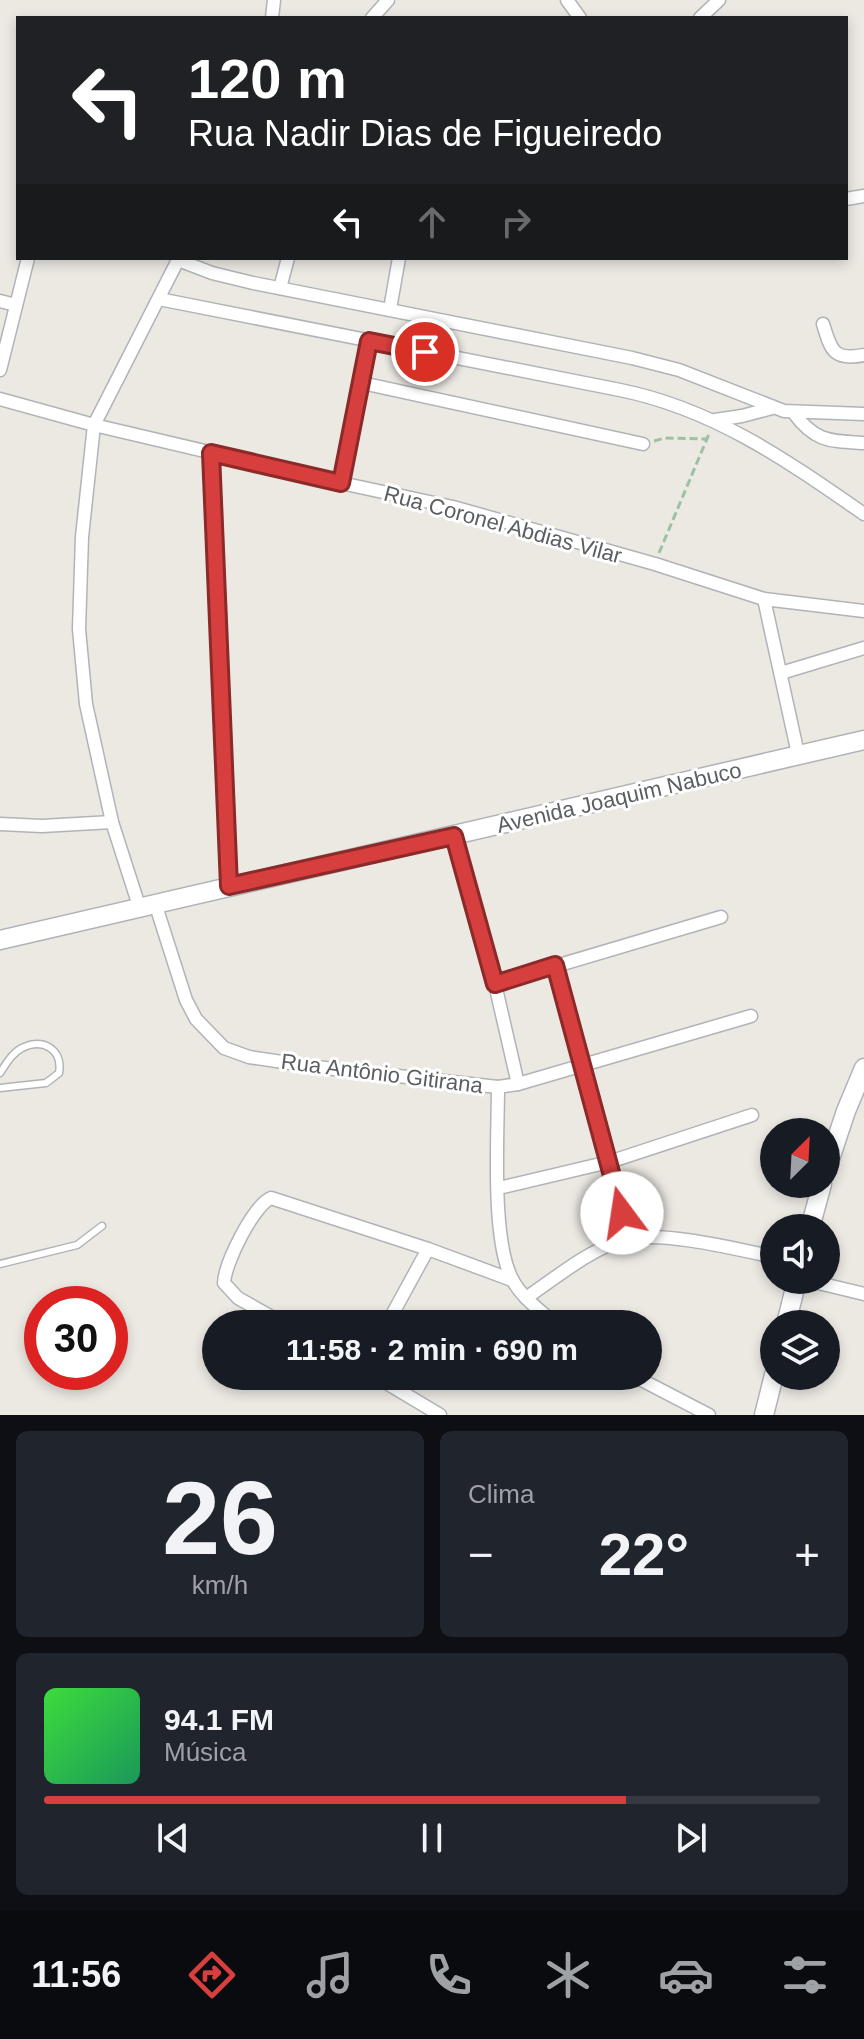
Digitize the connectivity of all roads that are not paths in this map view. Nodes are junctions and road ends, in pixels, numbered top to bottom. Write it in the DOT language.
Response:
graph roads {
  1 [pos="388,0"];
  2 [pos="719,0"];
  3 [pos="374,16"];
  4 [pos="702,16"];
  5 [pos="27,260"];
  6 [pos="178,260"];
  7 [pos="181,260"];
  8 [pos="287,260"];
  9 [pos="399,260"];
  10 [pos="280,288"];
  11 [pos="159,299"];
  12 [pos="0,301"];
  13 [pos="16,305"];
  14 [pos="390,309"];
  15 [pos="823,324"];
  16 [pos="369,341"];
  17 [pos="864,355"];
  18 [pos="0,370"];
  19 [pos="362,383"];
  20 [pos="0,399"];
  21 [pos="772,408"];
  22 [pos="793,412"];
  23 [pos="864,414"];
  24 [pos="715,420"];
  25 [pos="94,425"];
  26 [pos="864,443"];
  27 [pos="643,444"];
  28 [pos="211,453"];
  29 [pos="341,483"];
  30 [pos="864,514"];
  31 [pos="764,599"];
  32 [pos="864,611"];
  33 [pos="864,648"];
  34 [pos="781,673"];
  35 [pos="864,740"];
  36 [pos="798,754"];
  37 [pos="112,822"];
  38 [pos="0,824"];
  39 [pos="454,836"];
  40 [pos="229,886"];
  41 [pos="147,905"];
  42 [pos="721,917"];
  43 [pos="0,940"];
  44 [pos="555,965"];
  45 [pos="495,984"];
  46 [pos="751,1016"];
  47 [pos="584,1064"];
  48 [pos="864,1068"];
  49 [pos="0,1073"];
  50 [pos="518,1084"];
  51 [pos="498,1087"];
  52 [pos="0,1088"];
  53 [pos="752,1115"];
  54 [pos="840,1129"];
  55 [pos="609,1162"];
  56 [pos="499,1188"];
  57 [pos="102,1226"];
  58 [pos="628,1239"];
  59 [pos="428,1249"];
  60 [pos="760,1255"];
  61 [pos="0,1264"];
  62 [pos="512,1280"];
  63 [pos="840,1288"];
  64 [pos="864,1294"];
  65 [pos="526,1298"];
  66 [pos="260,1310"];
  67 [pos="395,1310"];
  68 [pos="539,1310"];
  69 [pos="398,1390"];
  70 [pos="657,1390"];
  71 [pos="770,1390"];
  72 [pos="440,1415"];
  73 [pos="709,1415"];
  74 [pos="764,1415"];
  1 -- 3 [label="street"];
  2 -- 4 [label="street"];
  5 -- 13 [label="street"];
  6 -- 11 [label="street"];
  7 -- 10 [label="street"];
  8 -- 10 [label="street"];
  9 -- 14 [label="street"];
  10 -- 14 [label="street"];
  11 -- 16 [label="street"];
  11 -- 25 [label="street"];
  12 -- 13 [label="street"];
  13 -- 18 [label="street"];
  14 -- 21 [label="street"];
  15 -- 17 [label="street"];
  16 -- 19 [label="street"];
  16 -- 24 [label="street"];
  19 -- 27 [label="street"];
  19 -- 29 [label="street"];
  20 -- 25 [label="street, Rua Coronel Abdias Vilar"];
  21 -- 22 [label="street"];
  21 -- 24 [label="street"];
  22 -- 23 [label="street"];
  22 -- 26 [label="street"];
  24 -- 30 [label="street"];
  25 -- 28 [label="street, Rua Coronel Abdias Vilar"];
  25 -- 37 [label="street, Rua Antônio Gitirana"];
  28 -- 29 [label="street, Rua Coronel Abdias Vilar"];
  28 -- 40 [label="street"];
  29 -- 31 [label="street, Rua Coronel Abdias Vilar"];
  31 -- 32 [label="street, Rua Coronel Abdias Vilar"];
  31 -- 34 [label="street"];
  33 -- 34 [label="street"];
  34 -- 36 [label="street"];
  35 -- 36 [label="street, Avenida Joaquim Nabuco"];
  36 -- 39 [label="street, Avenida Joaquim Nabuco"];
  37 -- 38 [label="street"];
  37 -- 41 [label="street, Rua Antônio Gitirana"];
  39 -- 40 [label="street, Avenida Joaquim Nabuco"];
  39 -- 45 [label="street"];
  40 -- 41 [label="street, Avenida Joaquim Nabuco"];
  41 -- 43 [label="street, Avenida Joaquim Nabuco"];
  41 -- 51 [label="street, Rua Antônio Gitirana"];
  42 -- 44 [label="street"];
  44 -- 45 [label="street"];
  44 -- 47 [label="street"];
  45 -- 50 [label="street"];
  46 -- 47 [label="street"];
  47 -- 50 [label="street"];
  47 -- 55 [label="street"];
  48 -- 54 [label="street"];
  49 -- 52 [label="lane"];
  50 -- 51 [label="street"];
  51 -- 56 [label="street, Rua Antônio Gitirana"];
  53 -- 55 [label="street"];
  55 -- 56 [label="street"];
  55 -- 58 [label="street"];
  56 -- 62 [label="street, Rua Antônio Gitirana"];
  57 -- 61 [label="lane"];
  58 -- 60 [label="street"];
  58 -- 65 [label="street"];
  59 -- 62 [label="street"];
  59 -- 66 [label="street"];
  59 -- 67 [label="street"];
  62 -- 65 [label="street, Rua Antônio Gitirana"];
  63 -- 64 [label="street"];
  65 -- 68 [label="street, Rua Antônio Gitirana"];
  69 -- 72 [label="street"];
  70 -- 73 [label="street"];
  71 -- 74 [label="street"];
}
